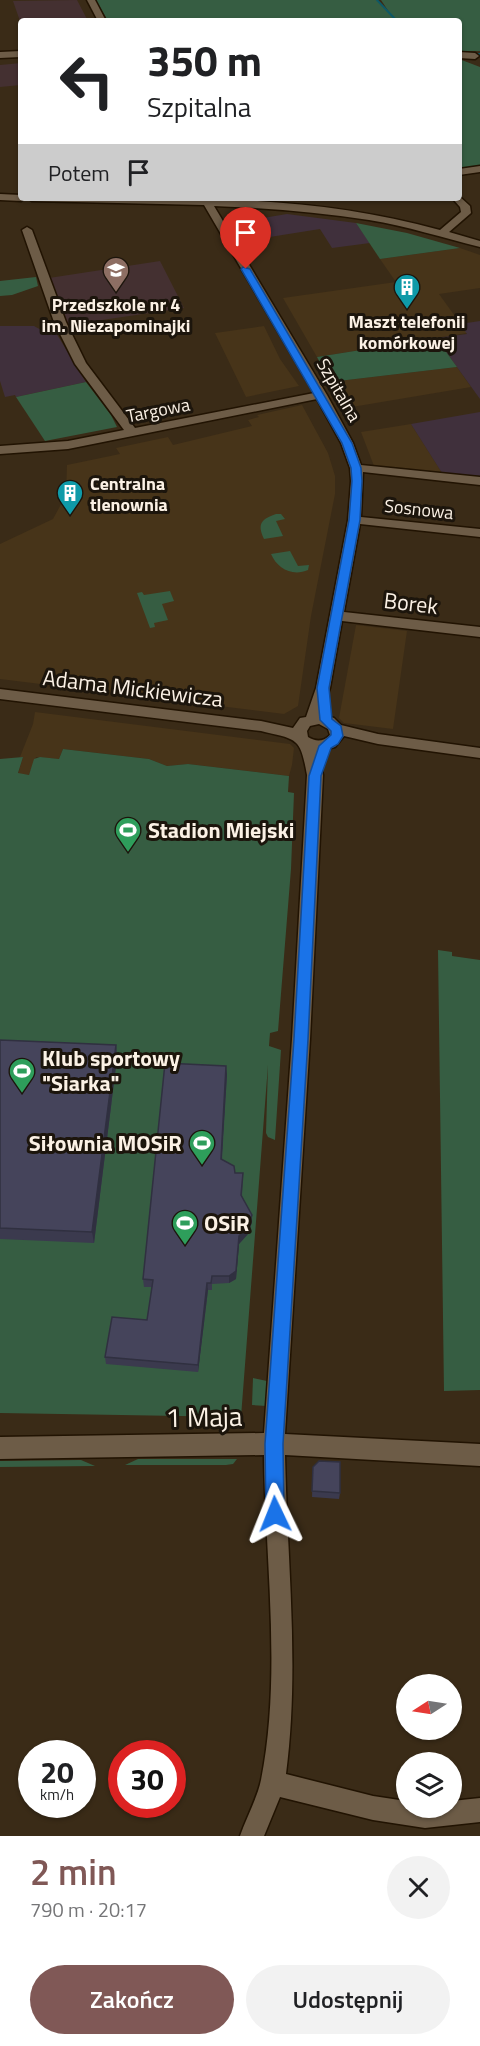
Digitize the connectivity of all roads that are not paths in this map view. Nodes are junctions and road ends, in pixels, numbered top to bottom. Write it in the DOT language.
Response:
graph roads {
  1 [pos="91,0"];
  2 [pos="100,18"];
  3 [pos="18,54"];
  4 [pos="0,55"];
  5 [pos="462,56"];
  6 [pos="475,56"];
  7 [pos="480,169"];
  8 [pos="462,172"];
  9 [pos="0,197"];
  10 [pos="18,198"];
  11 [pos="207,201"];
  12 [pos="460,201"];
  13 [pos="27,230"];
  14 [pos="442,233"];
  15 [pos="480,244"];
  16 [pos="321,395"];
  17 [pos="132,433"];
  18 [pos="0,450"];
  19 [pos="356,468"];
  20 [pos="480,481"];
  21 [pos="354,520"];
  22 [pos="480,533"];
  23 [pos="336,616"];
  24 [pos="480,632"];
  25 [pos="0,694"];
  26 [pos="318,733"];
  27 [pos="480,753"];
  28 [pos="274,1444"];
  29 [pos="0,1448"];
  30 [pos="480,1455"];
  31 [pos="272,1783"];
  32 [pos="480,1810"];
  33 [pos="252,1836"];
  1 -- 2 [label="street"];
  3 -- 4 [label="street"];
  5 -- 6 [label="street"];
  7 -- 8 [label="street"];
  9 -- 10 [label="street"];
  11 -- 14 [label="street"];
  11 -- 16 [label="street, Szpitalna"];
  12 -- 14 [label="street"];
  13 -- 17 [label="street"];
  14 -- 15 [label="street"];
  16 -- 17 [label="street, Targowa"];
  16 -- 19 [label="street, Szpitalna"];
  17 -- 18 [label="street, Targowa"];
  19 -- 20 [label="street"];
  19 -- 21 [label="street, Szpitalna"];
  21 -- 22 [label="street, Sosnowa"];
  21 -- 23 [label="street, Szpitalna"];
  23 -- 24 [label="street, Borek"];
  23 -- 26 [label="street, Szpitalna"];
  25 -- 26 [label="street, Adama Mickiewicza"];
  26 -- 27 [label="street, Adama Mickiewicza"];
  26 -- 28 [label="street"];
  28 -- 29 [label="street, 1 Maja"];
  28 -- 30 [label="street, 1 Maja"];
  28 -- 31 [label="street"];
  31 -- 32 [label="street"];
  31 -- 33 [label="street"];
}
